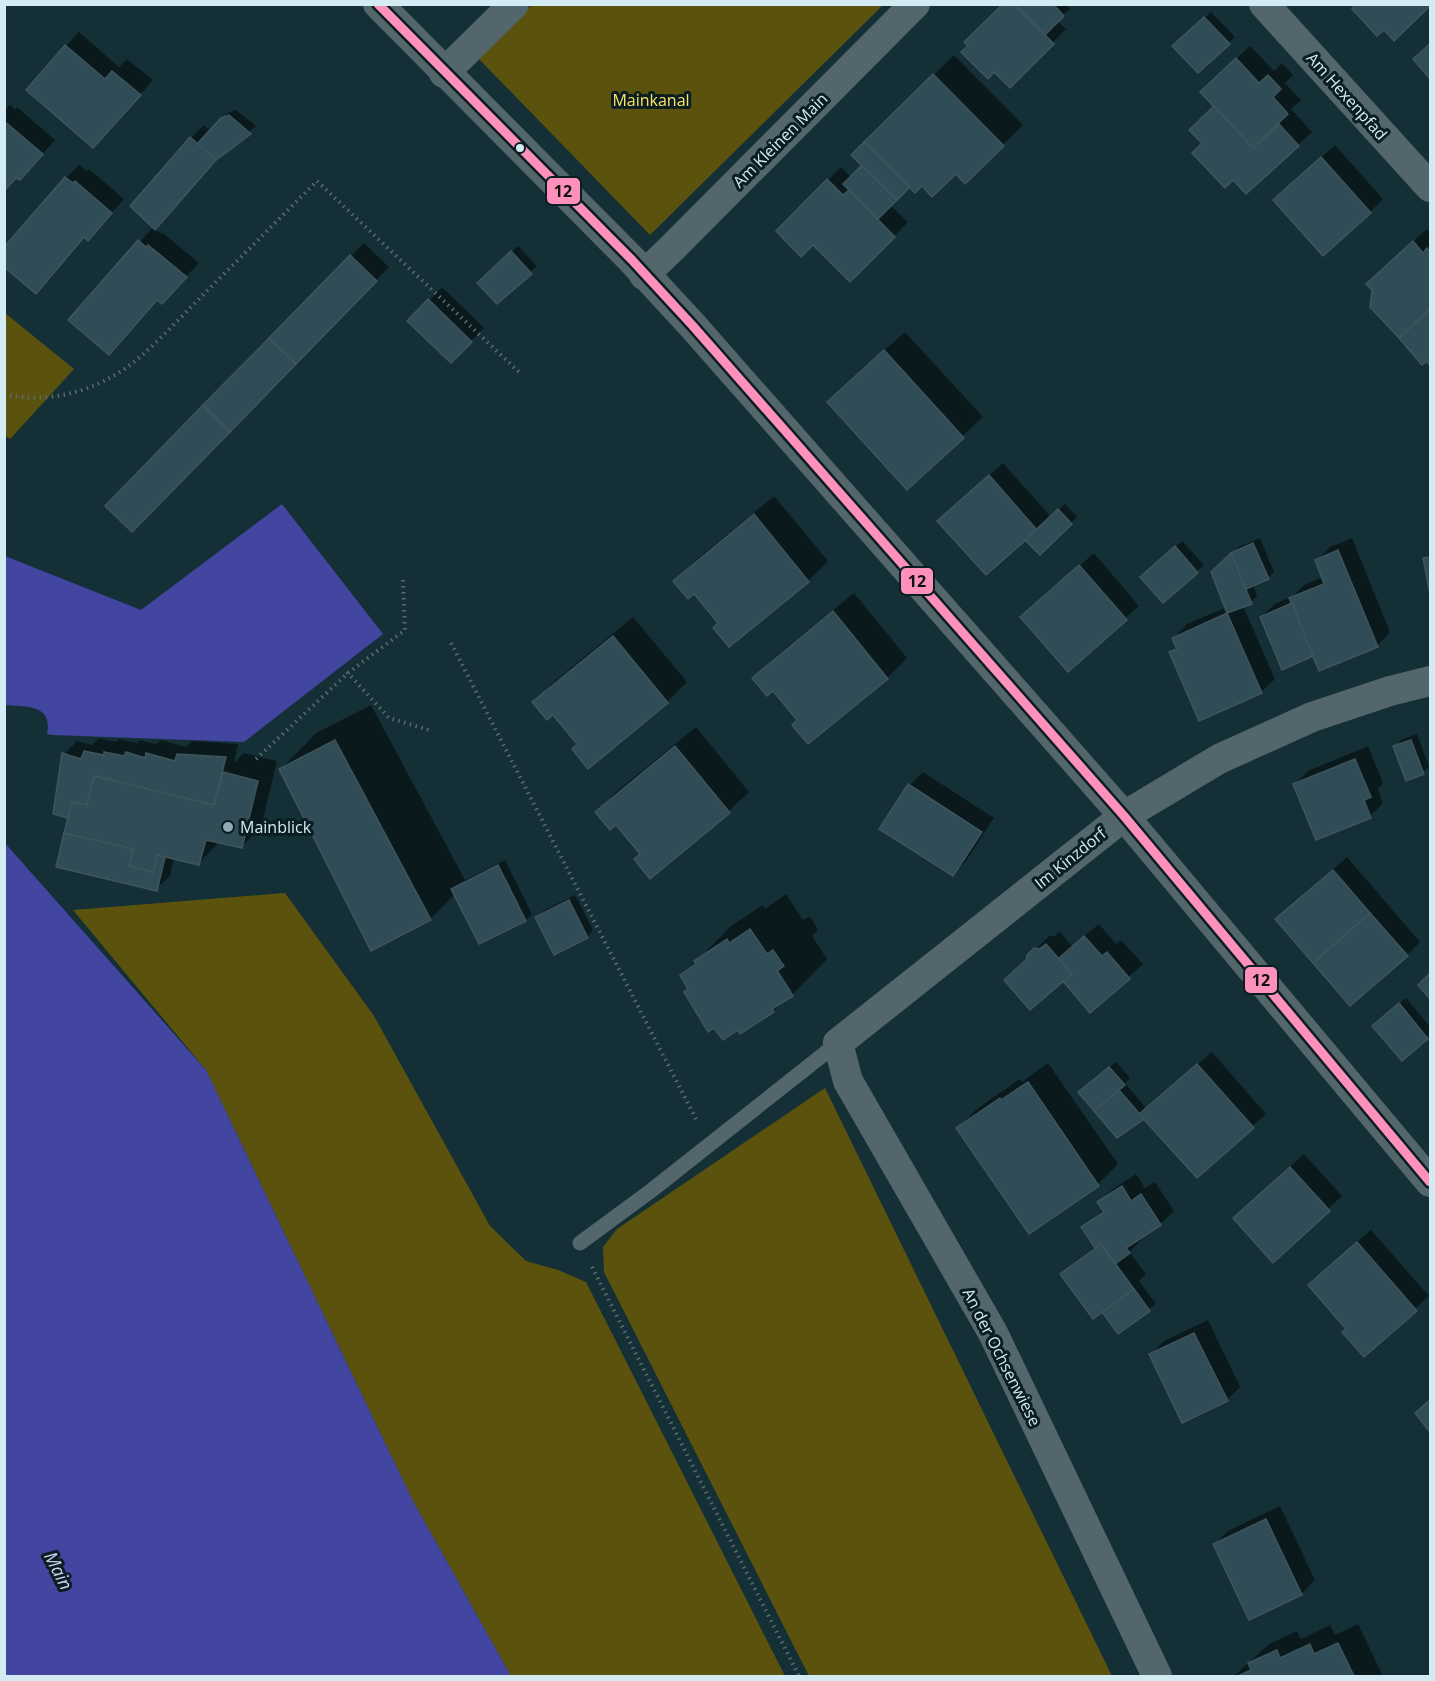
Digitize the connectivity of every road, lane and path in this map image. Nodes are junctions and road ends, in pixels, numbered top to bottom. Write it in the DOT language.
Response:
graph roads {
  1 [pos="378,4"];
  2 [pos="514,4"];
  3 [pos="915,4"];
  4 [pos="1264,4"];
  5 [pos="444,73"];
  6 [pos="1431,187"];
  7 [pos="644,274"];
  8 [pos="521,374"];
  9 [pos="4,394"];
  10 [pos="403,580"];
  11 [pos="451,643"];
  12 [pos="348,674"];
  13 [pos="1431,681"];
  14 [pos="429,730"];
  15 [pos="256,759"];
  16 [pos="1124,816"];
  17 [pos="838,1043"];
  18 [pos="710,1146"];
  19 [pos="1431,1182"];
  20 [pos="580,1243"];
  21 [pos="799,1677"];
  22 [pos="1156,1677"];
  1 -- 5 [label="street"];
  2 -- 5 [label="street"];
  3 -- 7 [label="street, Am Kleinen Main"];
  4 -- 6 [label="street, Am Hexenpfad"];
  5 -- 7 [label="street"];
  7 -- 16 [label="street"];
  8 -- 9 [label="path"];
  10 -- 12 [label="path"];
  11 -- 18 [label="path"];
  12 -- 14 [label="path"];
  12 -- 15 [label="path"];
  13 -- 16 [label="street, Im Kinzdorf"];
  16 -- 17 [label="street, Im Kinzdorf"];
  16 -- 19 [label="street"];
  17 -- 18 [label="lane"];
  17 -- 22 [label="street, An der Ochsenwiese"];
  18 -- 20 [label="lane"];
  20 -- 21 [label="path"];
}
